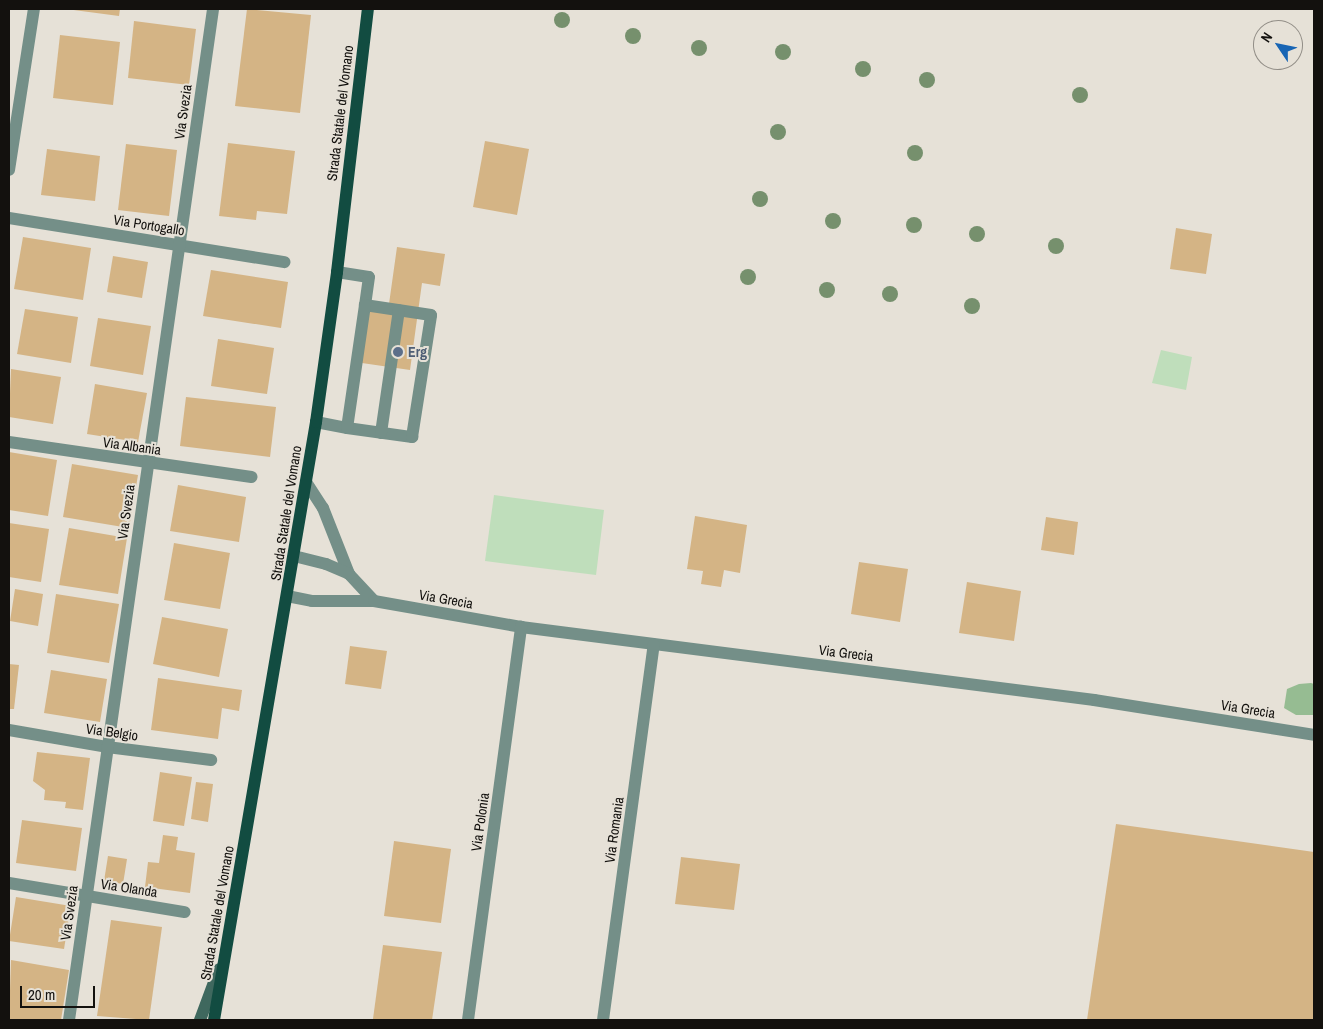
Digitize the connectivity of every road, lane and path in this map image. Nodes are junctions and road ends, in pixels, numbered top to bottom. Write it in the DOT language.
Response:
graph roads {
  1 [pos="34,9"];
  2 [pos="213,9"];
  3 [pos="368,9"];
  4 [pos="9,170"];
  5 [pos="9,218"];
  6 [pos="180,245"];
  7 [pos="285,262"];
  8 [pos="337,272"];
  9 [pos="365,305"];
  10 [pos="399,310"];
  11 [pos="316,422"];
  12 [pos="346,428"];
  13 [pos="381,433"];
  14 [pos="9,442"];
  15 [pos="148,464"];
  16 [pos="251,477"];
  17 [pos="306,482"];
  18 [pos="294,556"];
  19 [pos="349,574"];
  20 [pos="287,596"];
  21 [pos="374,601"];
  22 [pos="521,627"];
  23 [pos="654,644"];
  24 [pos="9,730"];
  25 [pos="1314,735"];
  26 [pos="107,747"];
  27 [pos="211,760"];
  28 [pos="9,883"];
  29 [pos="86,896"];
  30 [pos="185,912"];
  31 [pos="226,952"];
  32 [pos="69,1020"];
  33 [pos="200,1020"];
  34 [pos="214,1020"];
  35 [pos="468,1020"];
  36 [pos="603,1020"];
  1 -- 4 [label="street"];
  2 -- 6 [label="street, Via Svezia"];
  3 -- 8 [label="main road, Strada Statale del Vomano"];
  5 -- 6 [label="street, Via Portogallo"];
  6 -- 7 [label="street, Via Portogallo"];
  6 -- 15 [label="street, Via Svezia"];
  8 -- 9 [label="street"];
  8 -- 11 [label="main road, Strada Statale del Vomano"];
  9 -- 10 [label="street"];
  9 -- 12 [label="street"];
  10 -- 13 [label="street"];
  10 -- 13 [label="street"];
  11 -- 12 [label="street"];
  11 -- 17 [label="main road, Strada Statale del Vomano"];
  12 -- 13 [label="street"];
  14 -- 15 [label="street, Via Albania"];
  15 -- 16 [label="street, Via Albania"];
  15 -- 26 [label="street, Via Svezia"];
  17 -- 18 [label="main road, Strada Statale del Vomano"];
  17 -- 19 [label="street"];
  18 -- 19 [label="street"];
  18 -- 20 [label="main road, Strada Statale del Vomano"];
  19 -- 21 [label="street"];
  20 -- 21 [label="street, Via Grecia"];
  20 -- 31 [label="main road, Strada Statale del Vomano"];
  21 -- 22 [label="street, Via Grecia"];
  22 -- 23 [label="street, Via Grecia"];
  22 -- 35 [label="street, Via Polonia"];
  23 -- 25 [label="street, Via Grecia"];
  23 -- 36 [label="street, Via Romania"];
  24 -- 26 [label="street, Via Belgio"];
  26 -- 27 [label="street, Via Belgio"];
  26 -- 29 [label="street, Via Svezia"];
  28 -- 29 [label="street, Via Olanda"];
  29 -- 30 [label="street, Via Olanda"];
  29 -- 32 [label="street, Via Svezia"];
  31 -- 33 [label="main road"];
  31 -- 34 [label="main road, Strada Statale del Vomano"];
}
